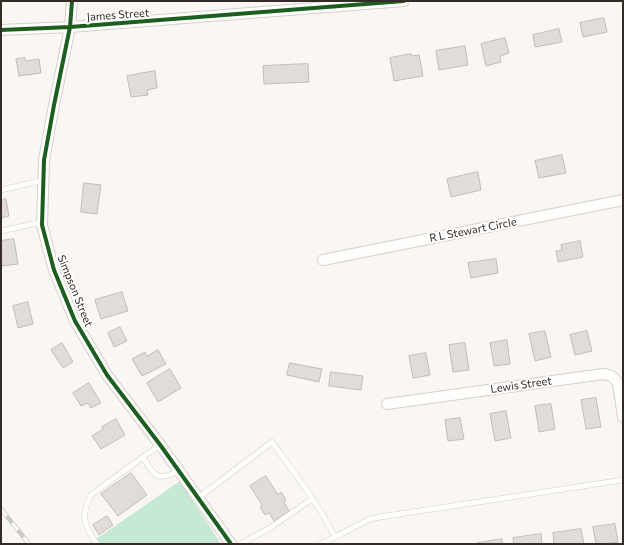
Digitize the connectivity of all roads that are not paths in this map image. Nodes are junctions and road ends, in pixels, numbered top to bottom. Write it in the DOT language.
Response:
graph roads {
  1 [pos="72,1"];
  2 [pos="404,1"];
  3 [pos="70,27"];
  4 [pos="1,30"];
  5 [pos="44,180"];
  6 [pos="1,190"];
  7 [pos="623,200"];
  8 [pos="42,222"];
  9 [pos="1,231"];
  10 [pos="323,260"];
  11 [pos="387,404"];
  12 [pos="623,417"];
  13 [pos="160,445"];
  14 [pos="143,457"];
  15 [pos="179,471"];
  16 [pos="623,480"];
  17 [pos="198,498"];
  18 [pos="312,499"];
  19 [pos="335,537"];
  20 [pos="97,544"];
  21 [pos="232,544"];
  22 [pos="240,544"];
  23 [pos="321,544"];
  1 -- 3 [label="street, Simpson Street"];
  2 -- 3 [label="street, James Street"];
  3 -- 4 [label="street, James Street"];
  3 -- 5 [label="street, Simpson Street"];
  5 -- 6 [label="lane"];
  5 -- 8 [label="street, Simpson Street"];
  7 -- 10 [label="street, R L Stewart Circle"];
  8 -- 9 [label="lane"];
  8 -- 13 [label="street, Simpson Street"];
  11 -- 12 [label="street, Lewis Street"];
  13 -- 14 [label="lane"];
  13 -- 15 [label="street, Simpson Street"];
  14 -- 15 [label="lane"];
  14 -- 20 [label="lane"];
  15 -- 17 [label="street, Simpson Street"];
  16 -- 19 [label="lane"];
  17 -- 18 [label="lane"];
  17 -- 21 [label="street, Simpson Street"];
  18 -- 19 [label="lane"];
  18 -- 22 [label="lane"];
  19 -- 23 [label="lane"];
}
